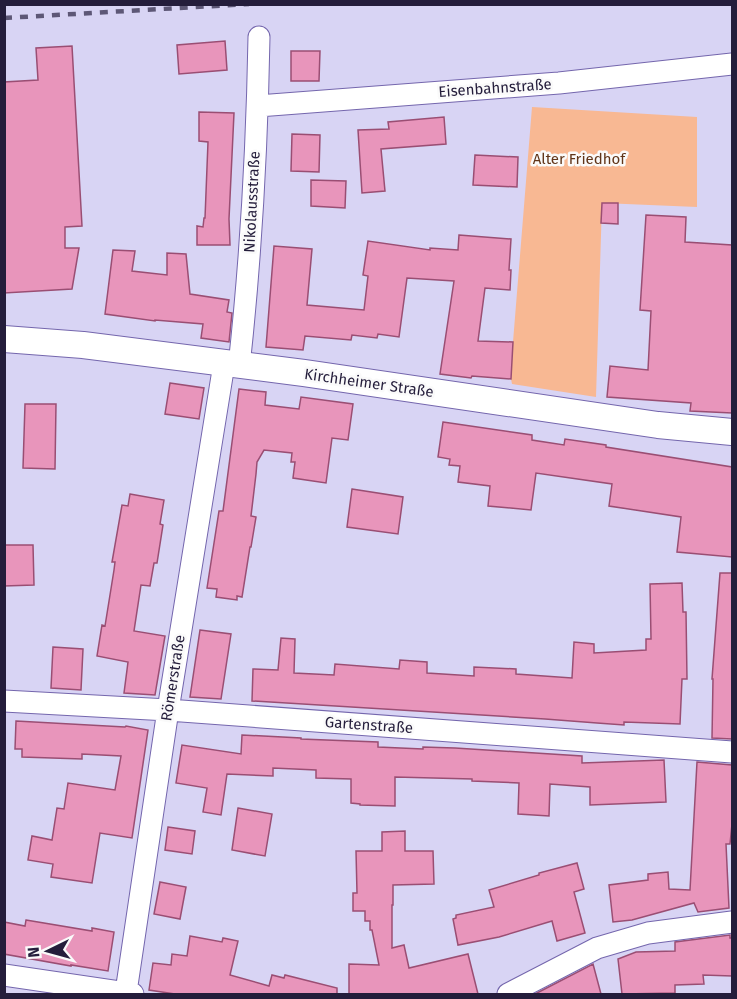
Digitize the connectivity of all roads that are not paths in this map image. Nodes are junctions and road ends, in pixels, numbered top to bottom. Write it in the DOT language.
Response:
graph roads {
  1 [pos="259,37"];
  2 [pos="732,64"];
  3 [pos="258,106"];
  4 [pos="4,339"];
  5 [pos="232,365"];
  6 [pos="732,432"];
  7 [pos="4,701"];
  8 [pos="168,710"];
  9 [pos="732,752"];
  10 [pos="732,922"];
  11 [pos="4,975"];
  12 [pos="129,994"];
  13 [pos="508,994"];
  1 -- 3 [label="street, Nikolausstraße"];
  2 -- 3 [label="street, Eisenbahnstraße"];
  3 -- 5 [label="street, Nikolausstraße"];
  4 -- 5 [label="street, Kirchheimer Straße"];
  5 -- 6 [label="street, Kirchheimer Straße"];
  5 -- 8 [label="street, Römerstraße"];
  7 -- 8 [label="street, Gartenstraße"];
  8 -- 9 [label="street, Gartenstraße"];
  8 -- 12 [label="street, Römerstraße"];
  10 -- 13 [label="street"];
  11 -- 12 [label="street"];
}
